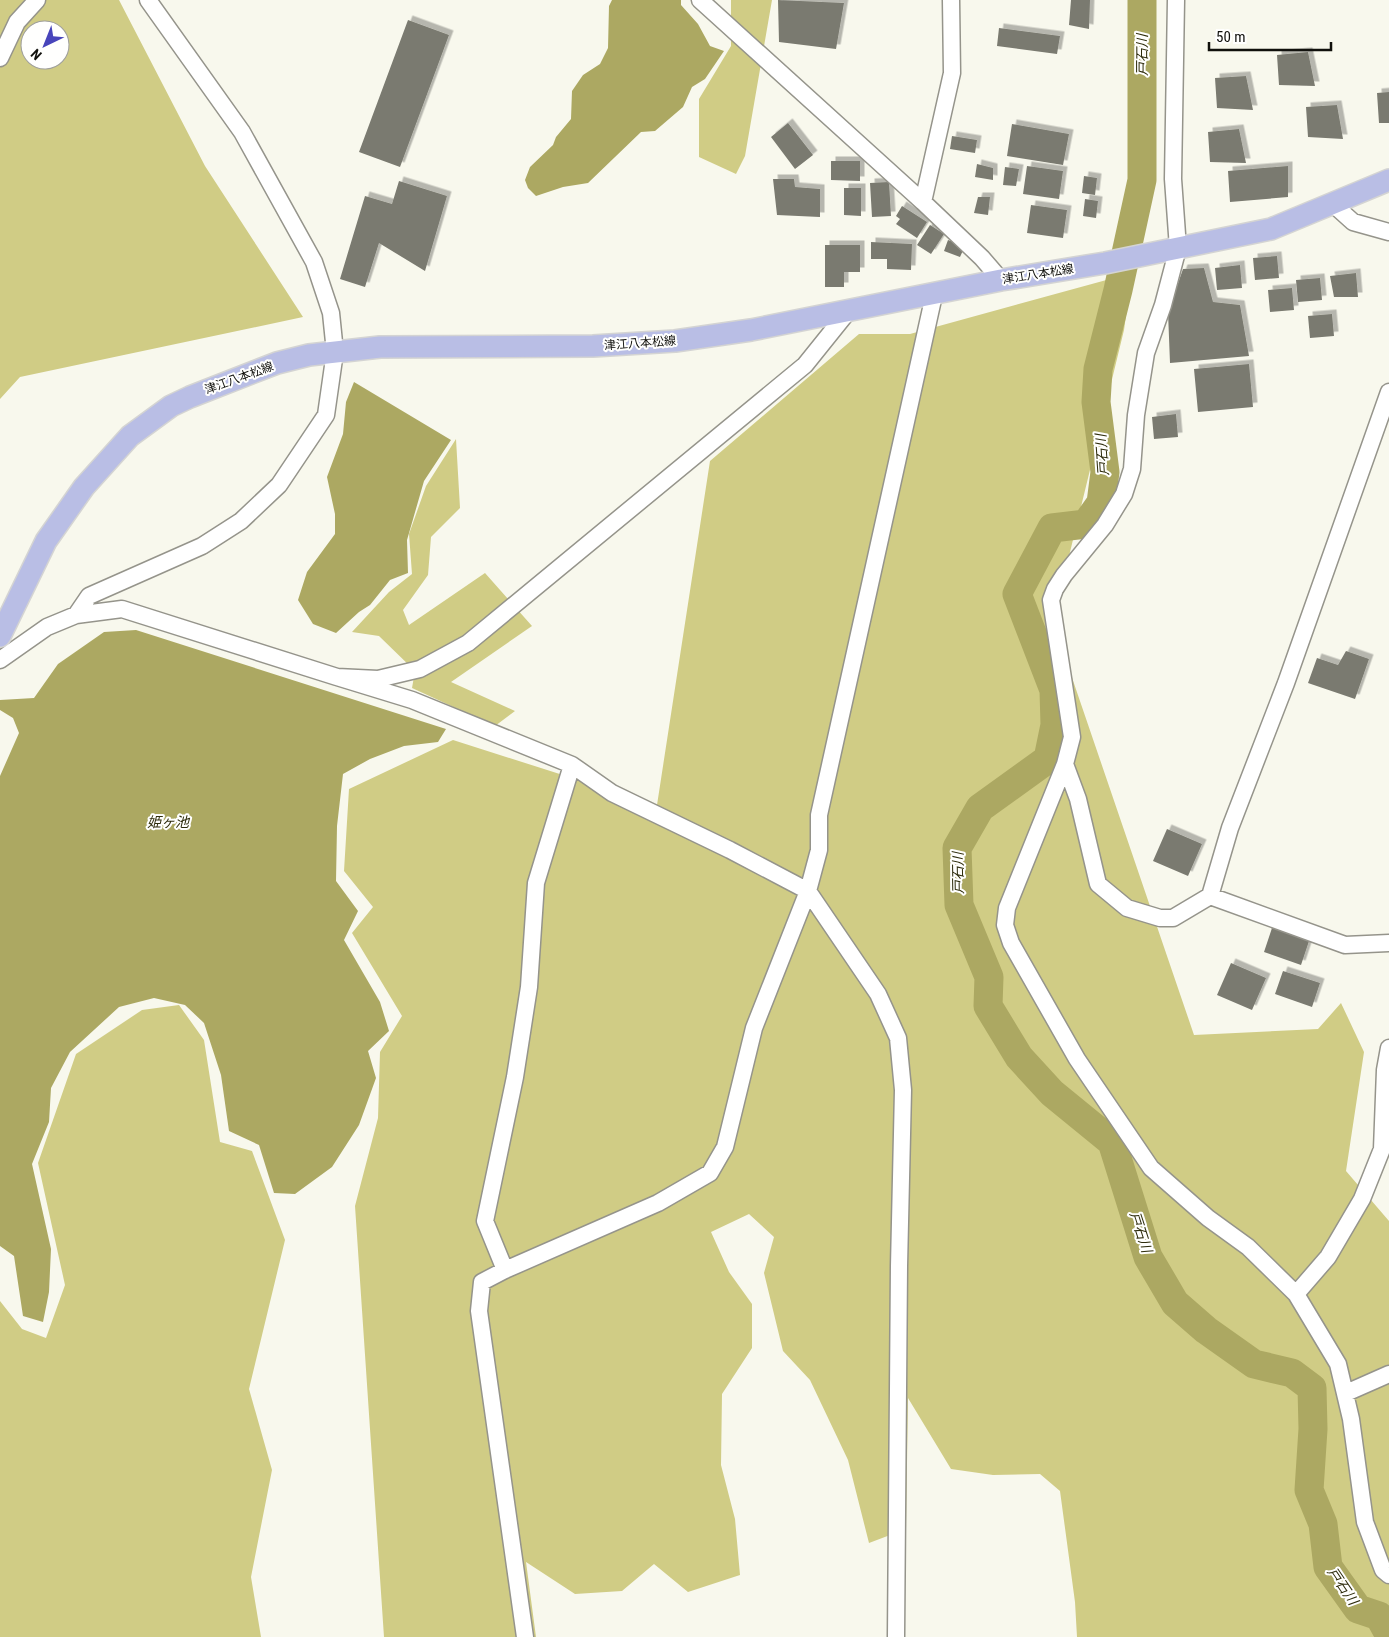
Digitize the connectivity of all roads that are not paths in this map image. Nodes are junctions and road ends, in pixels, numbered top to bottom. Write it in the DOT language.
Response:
graph roads {
  1 [pos="37,0"];
  2 [pos="148,0"];
  3 [pos="700,0"];
  4 [pos="951,0"];
  5 [pos="1176,0"];
  6 [pos="0,58"];
  7 [pos="1389,180"];
  8 [pos="923,202"];
  9 [pos="1333,204"];
  10 [pos="1389,232"];
  11 [pos="1171,250"];
  12 [pos="1001,280"];
  13 [pos="934,295"];
  14 [pos="850,309"];
  15 [pos="335,352"];
  16 [pos="1389,392"];
  17 [pos="76,615"];
  18 [pos="0,635"];
  19 [pos="0,660"];
  20 [pos="337,677"];
  21 [pos="1066,764"];
  22 [pos="572,765"];
  23 [pos="808,891"];
  24 [pos="1210,896"];
  25 [pos="1389,943"];
  26 [pos="1389,1048"];
  27 [pos="505,1270"];
  28 [pos="1296,1294"];
  29 [pos="1389,1374"];
  30 [pos="1346,1393"];
  31 [pos="1389,1575"];
  32 [pos="896,1600"];
  33 [pos="525,1637"];
  34 [pos="896,1637"];
  35 [pos="908,1637"];
  1 -- 6 [label="street"];
  2 -- 15 [label="street"];
  3 -- 8 [label="street"];
  4 -- 8 [label="street"];
  5 -- 11 [label="street"];
  7 -- 9 [label="main road, 津江八本松線"];
  8 -- 12 [label="street"];
  9 -- 10 [label="street"];
  9 -- 11 [label="main road, 津江八本松線"];
  11 -- 12 [label="main road, 津江八本松線"];
  11 -- 21 [label="street"];
  12 -- 13 [label="main road, 津江八本松線"];
  13 -- 14 [label="main road, 津江八本松線"];
  13 -- 23 [label="street"];
  14 -- 15 [label="main road, 津江八本松線"];
  14 -- 20 [label="street"];
  15 -- 17 [label="street"];
  15 -- 18 [label="main road, 津江八本松線"];
  16 -- 24 [label="street"];
  17 -- 19 [label="street"];
  17 -- 20 [label="street"];
  20 -- 22 [label="street"];
  21 -- 24 [label="street"];
  21 -- 28 [label="street"];
  22 -- 23 [label="street"];
  22 -- 27 [label="street"];
  23 -- 27 [label="street"];
  23 -- 32 [label="street"];
  24 -- 25 [label="street"];
  26 -- 28 [label="street"];
  27 -- 33 [label="street"];
  28 -- 30 [label="street"];
  29 -- 30 [label="street"];
  30 -- 31 [label="street"];
  32 -- 34 [label="street"];
  32 -- 35 [label="street"];
}
